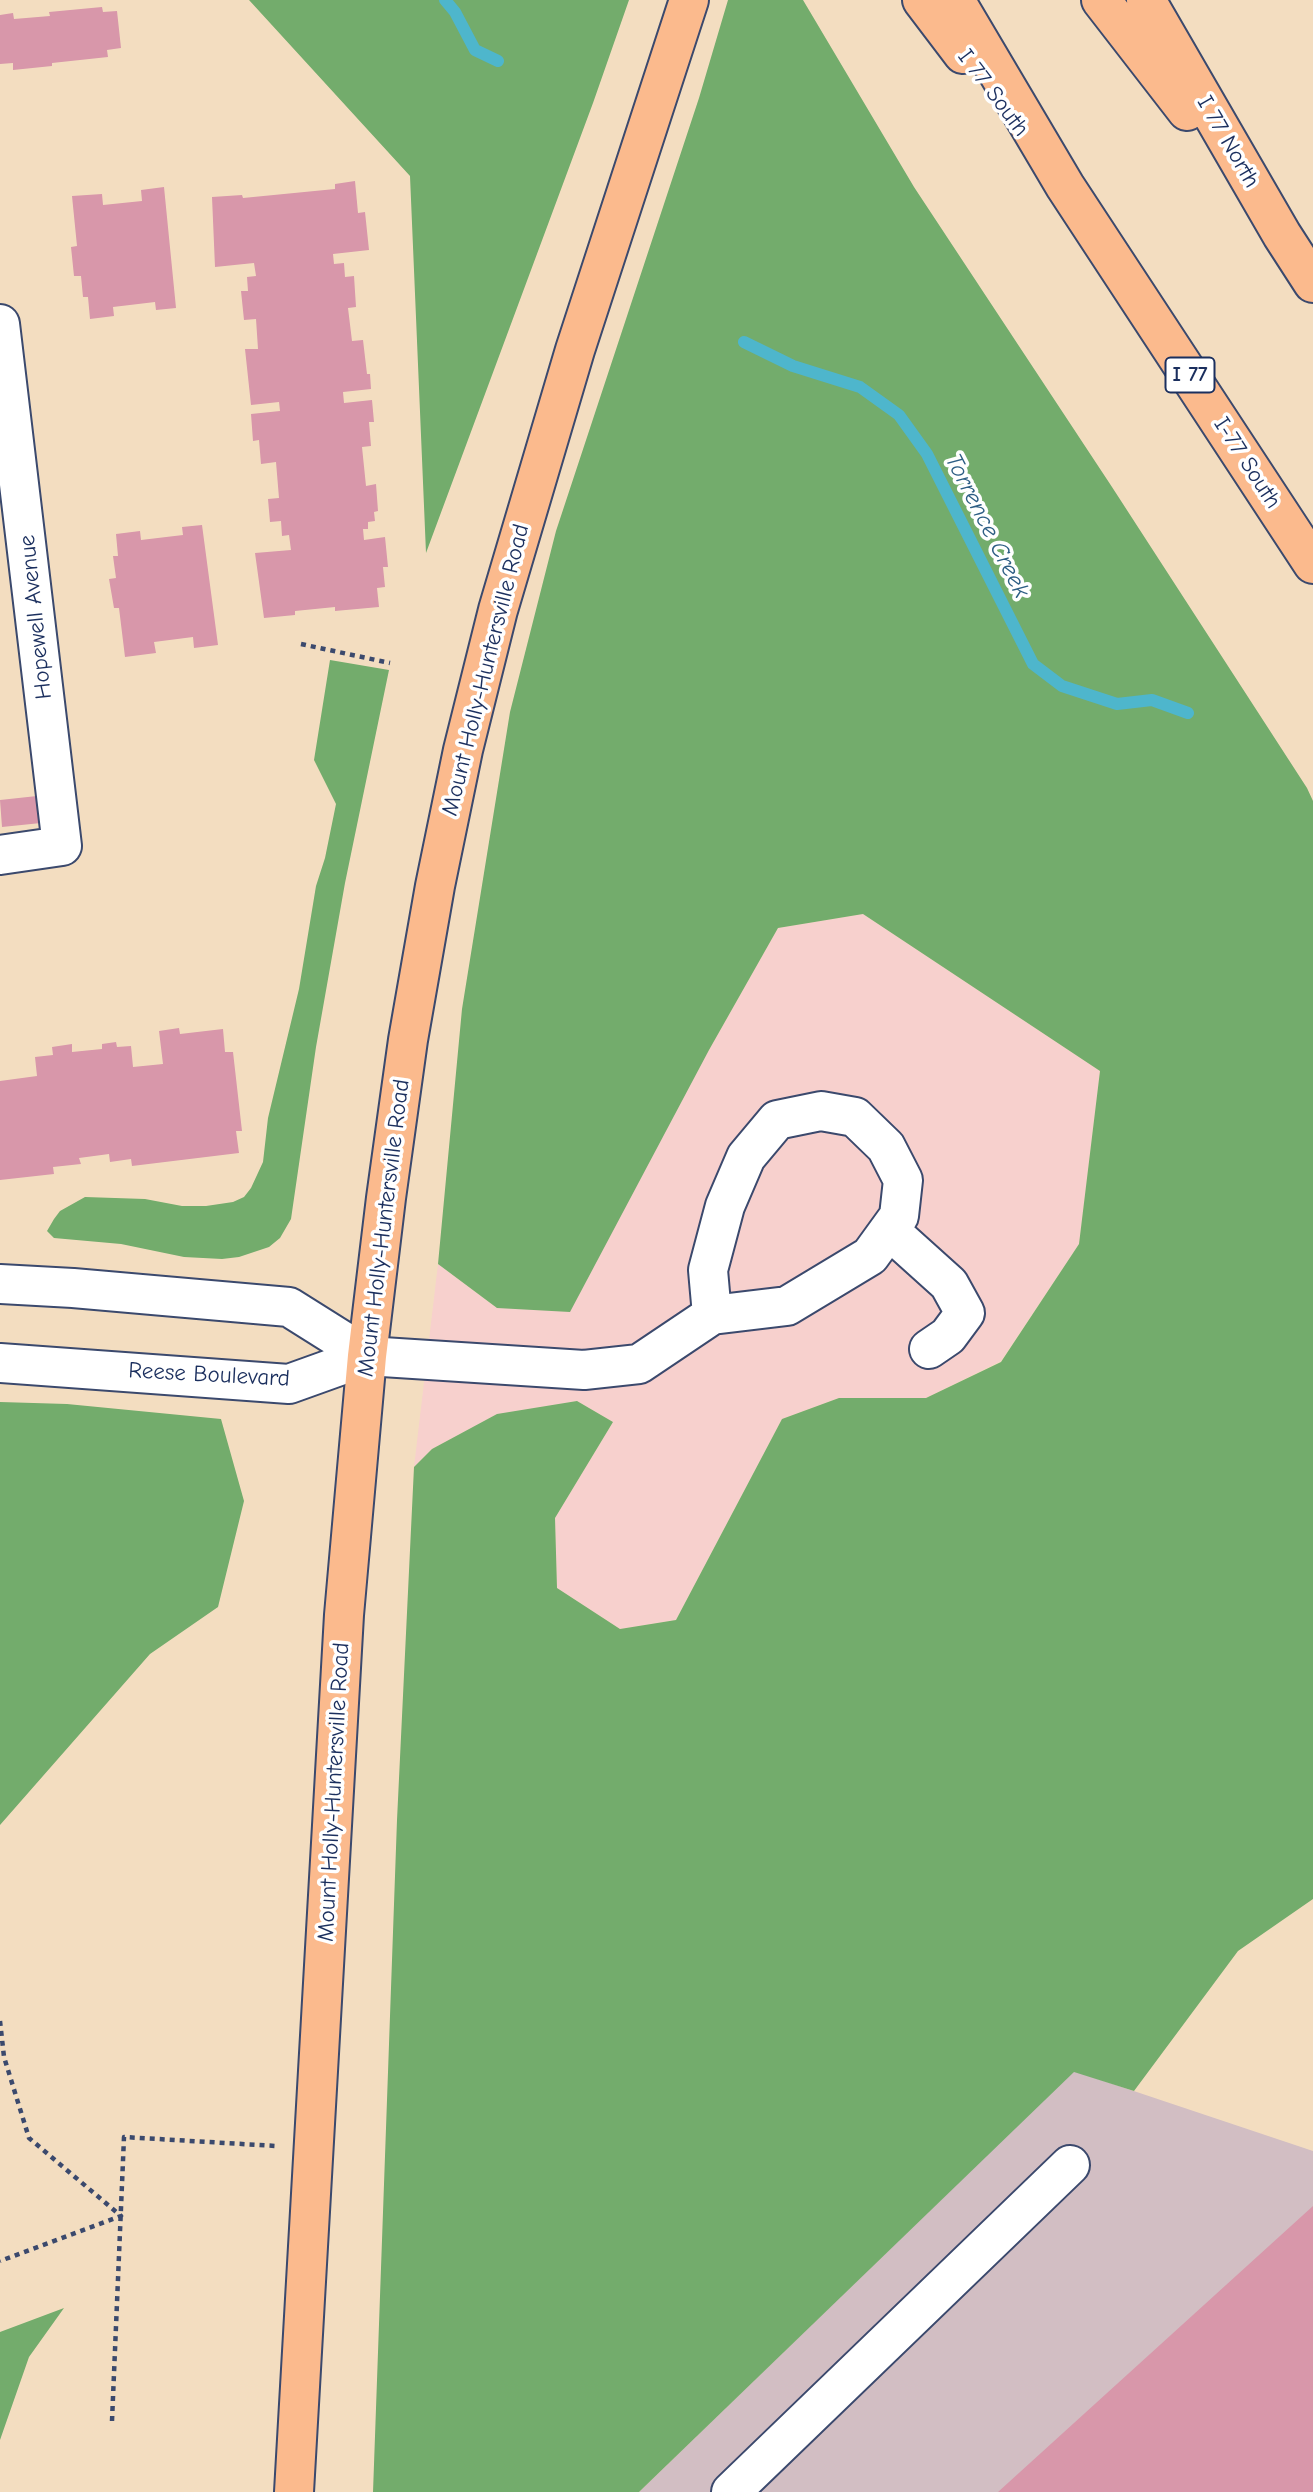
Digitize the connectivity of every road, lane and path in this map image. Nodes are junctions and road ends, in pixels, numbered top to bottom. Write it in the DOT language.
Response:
graph roads {
  1 [pos="689,0"];
  2 [pos="922,0"];
  3 [pos="955,0"];
  4 [pos="1101,0"];
  5 [pos="1146,0"];
  6 [pos="1065,186"];
  7 [pos="1282,235"];
  8 [pos="1313,283"];
  9 [pos="0,324"];
  10 [pos="8,443"];
  11 [pos="1313,564"];
  12 [pos="301,644"];
  13 [pos="390,663"];
  14 [pos="0,855"];
  15 [pos="889,1230"];
  16 [pos="0,1284"];
  17 [pos="712,1315"];
  18 [pos="929,1349"];
  19 [pos="368,1356"];
  20 [pos="0,1363"];
  21 [pos="0,2021"];
  22 [pos="314,2149"];
  23 [pos="1070,2165"];
  24 [pos="121,2216"];
  25 [pos="0,2261"];
  26 [pos="112,2421"];
  27 [pos="294,2492"];
  28 [pos="730,2492"];
  1 -- 19 [label="main road, Mount Holly-Huntersville Road"];
  2 -- 6 [label="main road, I 77 South / I 77"];
  3 -- 6 [label="main road, I 77"];
  4 -- 7 [label="main road"];
  5 -- 7 [label="main road, I 77 North"];
  6 -- 11 [label="main road, I-77 South / I 77"];
  7 -- 8 [label="main road, I 77 North"];
  9 -- 10 [label="street, Hopewell Avenue"];
  10 -- 14 [label="street, Hopewell Avenue"];
  12 -- 13 [label="path"];
  15 -- 17 [label="street"];
  15 -- 17 [label="street"];
  15 -- 18 [label="street"];
  16 -- 19 [label="street"];
  17 -- 19 [label="street"];
  19 -- 20 [label="street, Reese Boulevard"];
  19 -- 22 [label="main road, Mount Holly-Huntersville Road"];
  21 -- 24 [label="path"];
  22 -- 24 [label="path"];
  22 -- 27 [label="main road, Mount Holly-Huntersville Road"];
  23 -- 28 [label="street"];
  24 -- 25 [label="path"];
  24 -- 26 [label="path"];
}
